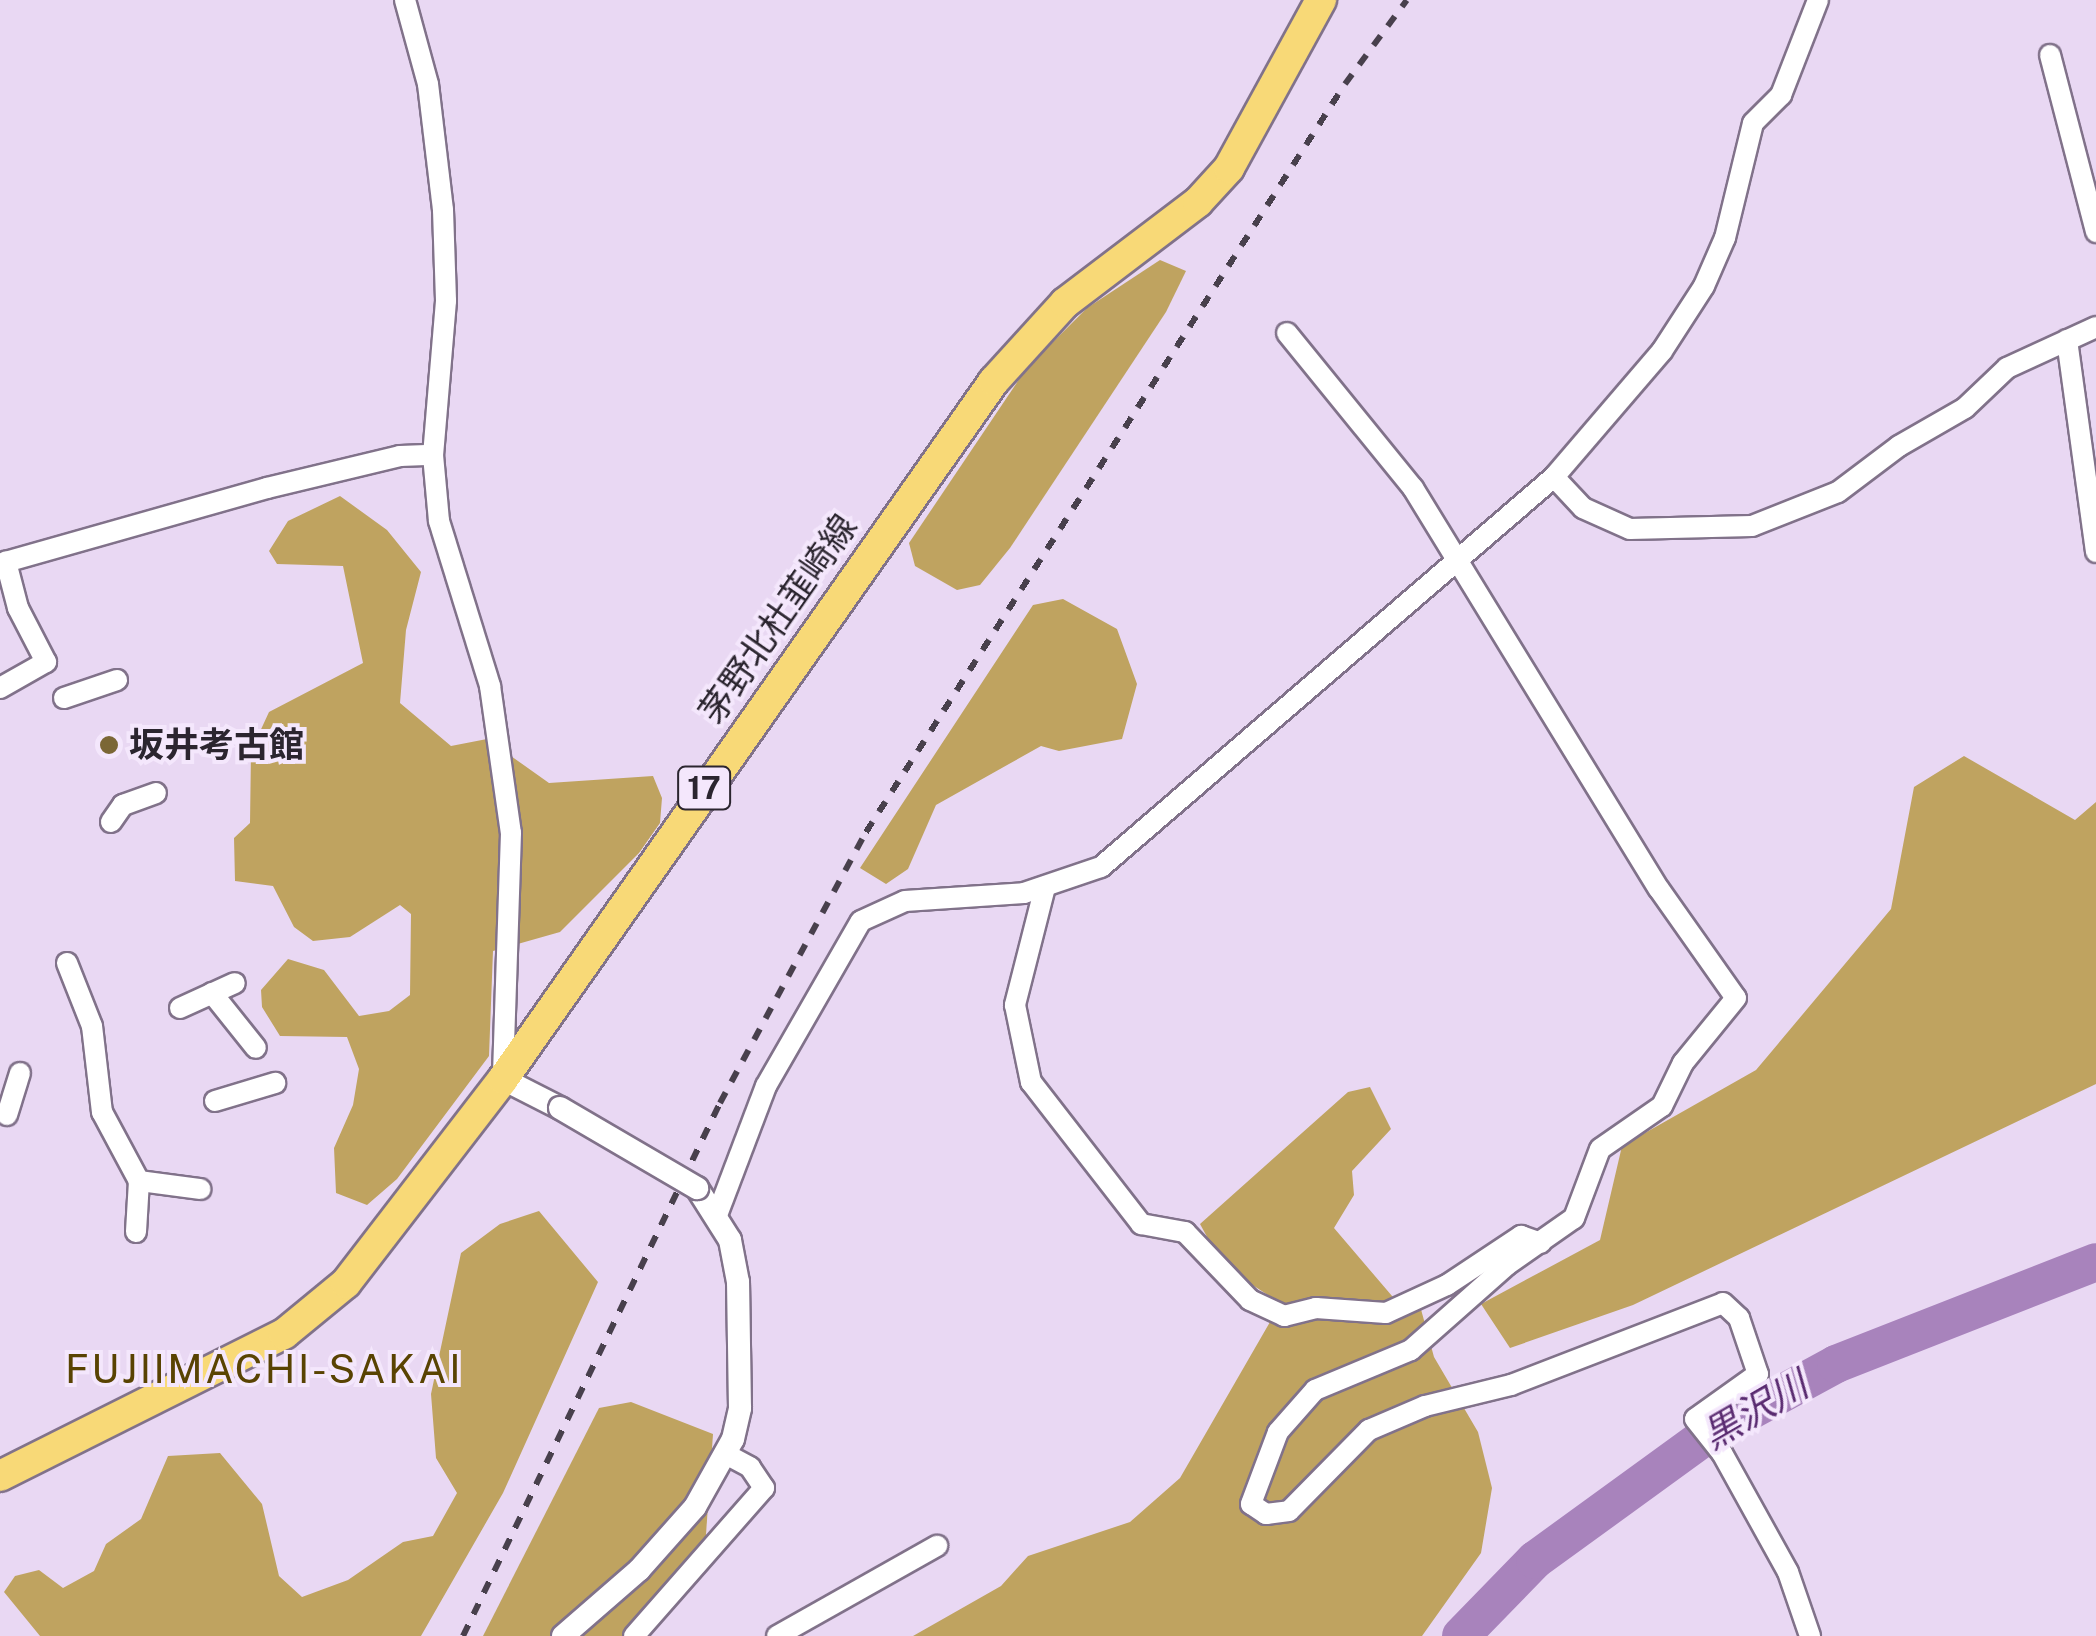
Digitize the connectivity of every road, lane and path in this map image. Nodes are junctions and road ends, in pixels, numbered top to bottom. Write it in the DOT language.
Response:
graph roads {
  1 [pos="405,0"];
  2 [pos="1322,0"];
  3 [pos="1818,0"];
  4 [pos="2050,55"];
  5 [pos="2096,232"];
  6 [pos="2096,327"];
  7 [pos="1286,333"];
  8 [pos="2067,340"];
  9 [pos="432,455"];
  10 [pos="1554,478"];
  11 [pos="2096,552"];
  12 [pos="3,556"];
  13 [pos="1459,564"];
  14 [pos="117,680"];
  15 [pos="0,688"];
  16 [pos="64,698"];
  17 [pos="156,792"];
  18 [pos="111,822"];
  19 [pos="1045,887"];
  20 [pos="67,963"];
  21 [pos="236,983"];
  22 [pos="212,993"];
  23 [pos="180,1008"];
  24 [pos="256,1048"];
  25 [pos="20,1074"];
  26 [pos="503,1079"];
  27 [pos="275,1083"];
  28 [pos="215,1101"];
  29 [pos="7,1115"];
  30 [pos="139,1181"];
  31 [pos="200,1190"];
  32 [pos="717,1214"];
  33 [pos="136,1232"];
  34 [pos="1541,1243"];
  35 [pos="727,1455"];
  36 [pos="0,1476"];
  37 [pos="937,1546"];
  38 [pos="563,1636"];
  39 [pos="634,1636"];
  40 [pos="778,1636"];
  41 [pos="1810,1636"];
  1 -- 9 [label="street"];
  2 -- 26 [label="main road, 茅野北杜韮崎線 / 17"];
  3 -- 10 [label="street"];
  4 -- 5 [label="street"];
  6 -- 8 [label="street"];
  7 -- 13 [label="street"];
  8 -- 10 [label="street"];
  8 -- 11 [label="street"];
  9 -- 12 [label="street"];
  9 -- 26 [label="street"];
  10 -- 13 [label="street"];
  12 -- 15 [label="street"];
  13 -- 19 [label="street"];
  13 -- 34 [label="street"];
  14 -- 16 [label="street"];
  17 -- 18 [label="street"];
  19 -- 32 [label="street"];
  19 -- 34 [label="street"];
  20 -- 30 [label="street"];
  21 -- 22 [label="street"];
  22 -- 23 [label="street"];
  22 -- 24 [label="street"];
  25 -- 29 [label="street"];
  26 -- 32 [label="street, bridge"];
  26 -- 36 [label="main road, 茅野北杜韮崎線 / 17"];
  27 -- 28 [label="street"];
  30 -- 31 [label="street"];
  30 -- 33 [label="street"];
  32 -- 35 [label="street"];
  34 -- 41 [label="street"];
  35 -- 38 [label="street"];
  35 -- 39 [label="street"];
  37 -- 40 [label="street"];
}
